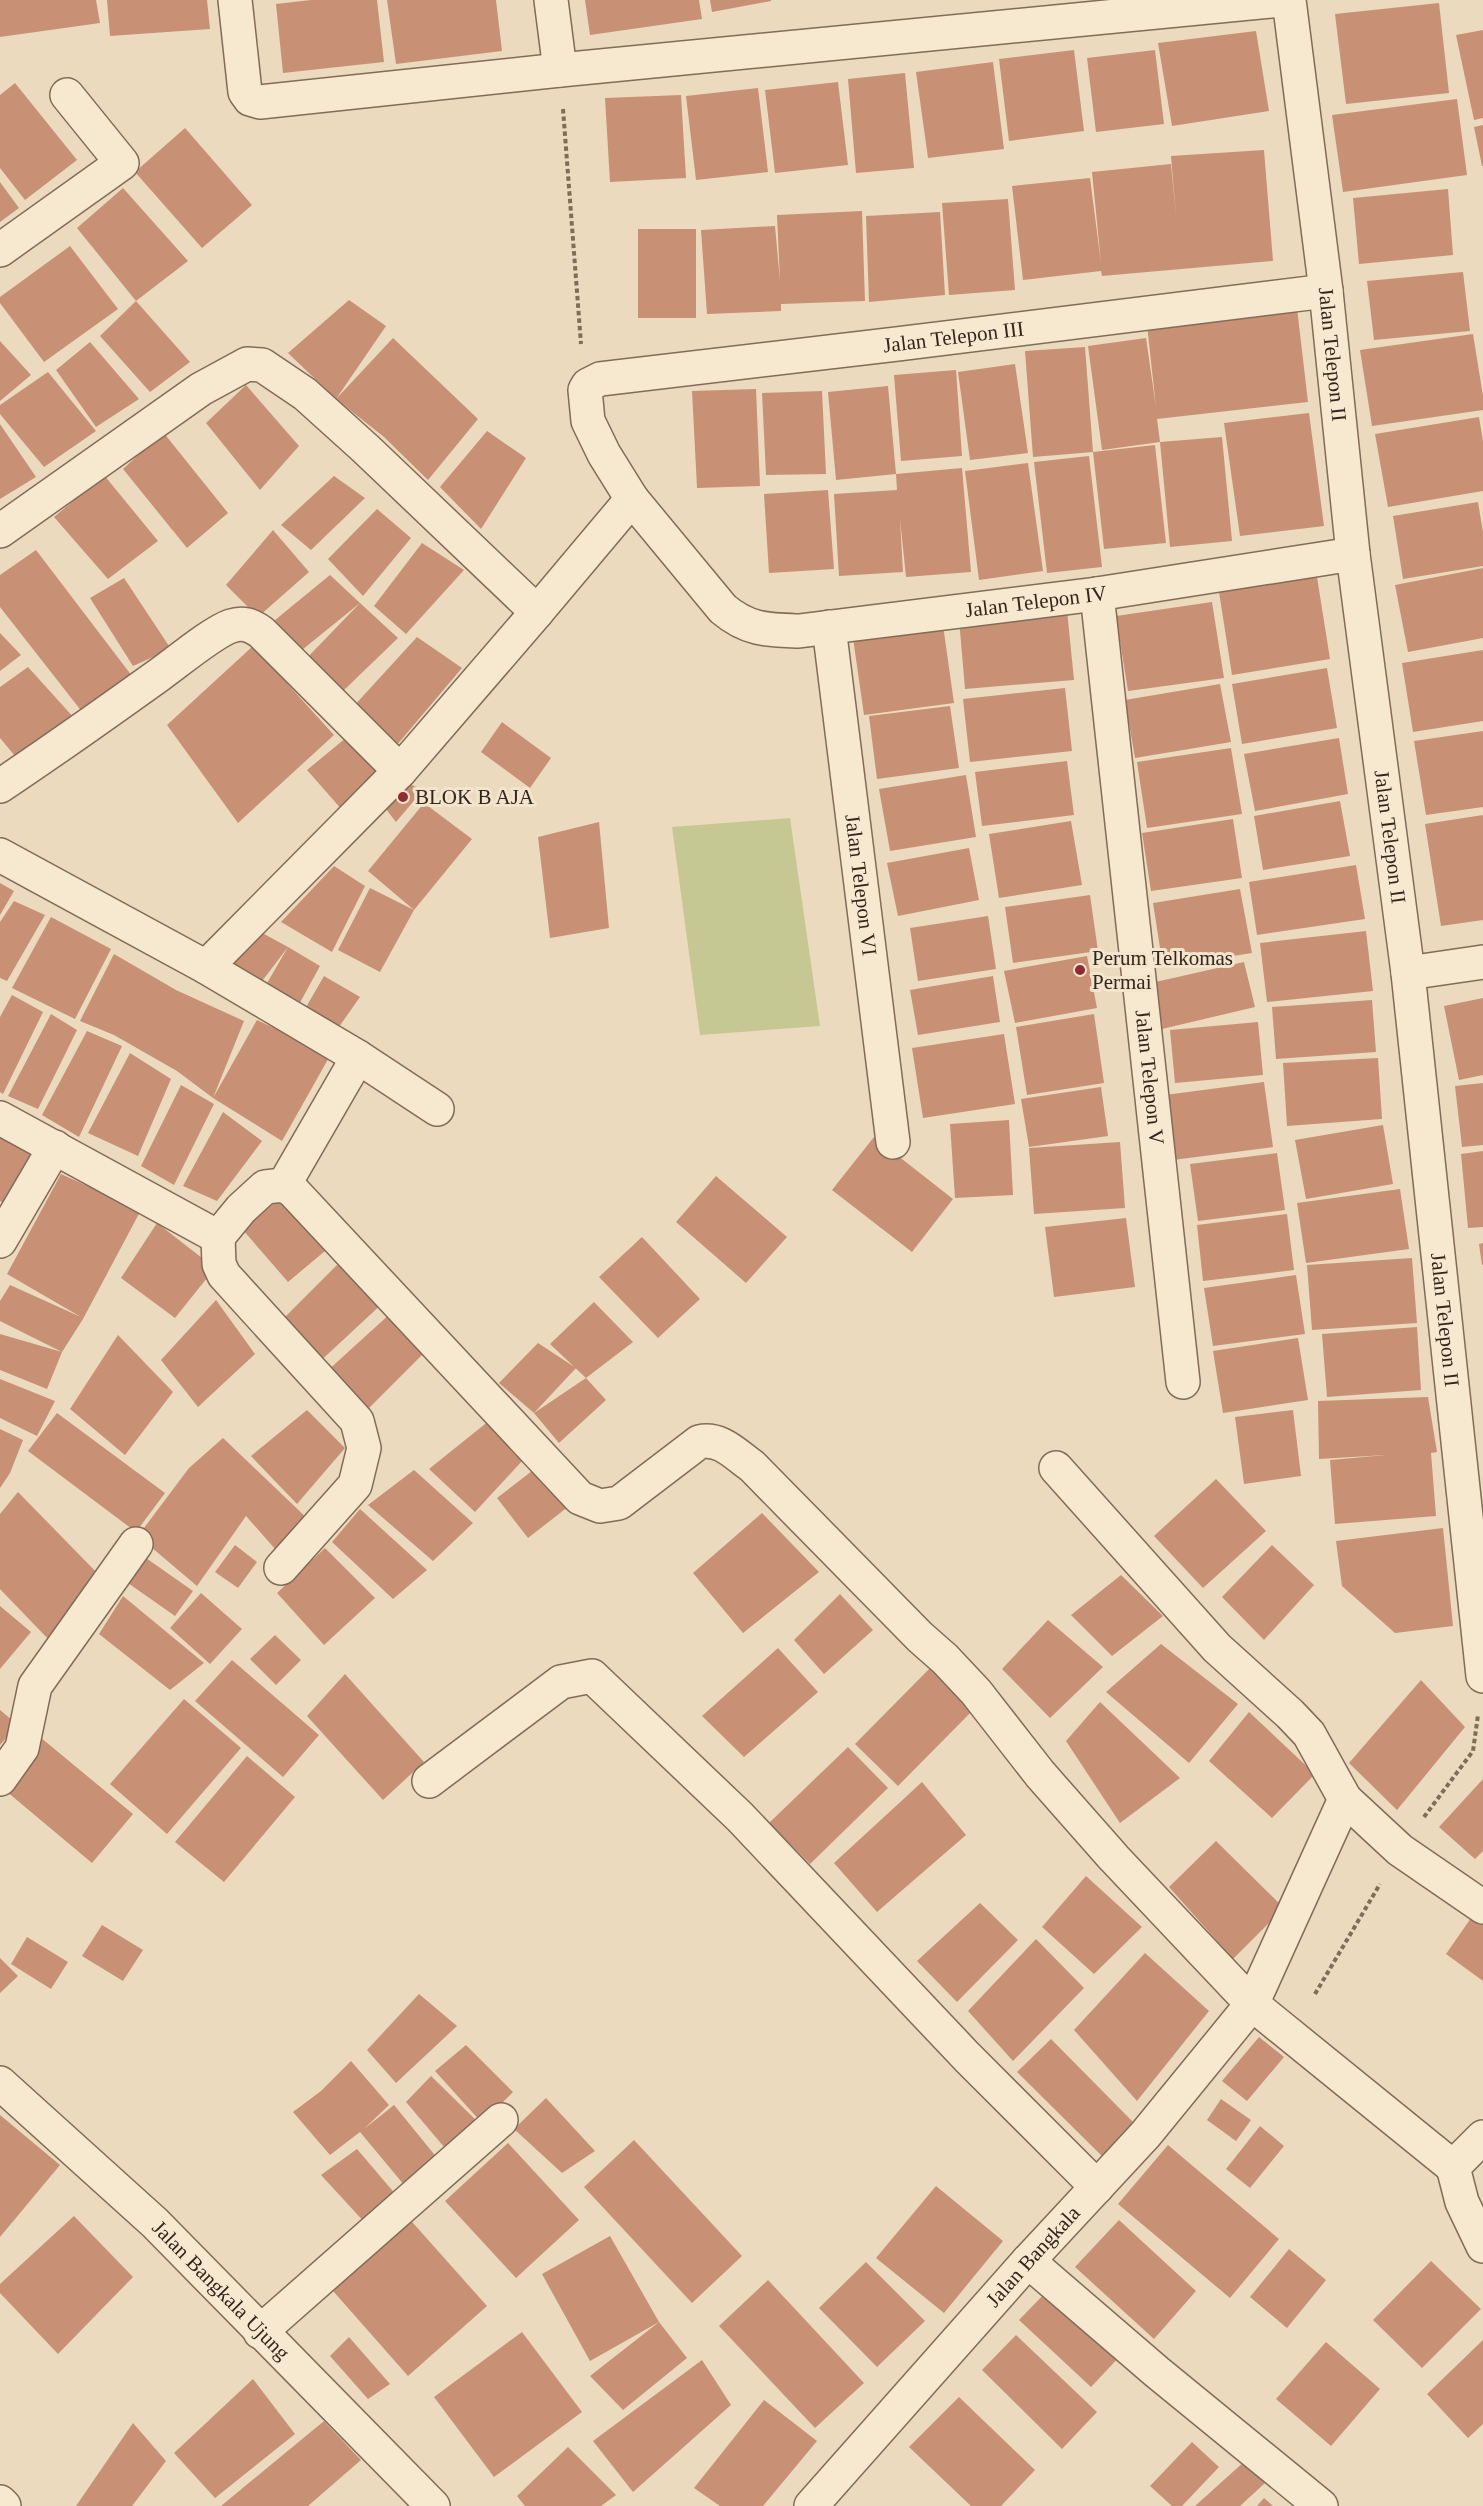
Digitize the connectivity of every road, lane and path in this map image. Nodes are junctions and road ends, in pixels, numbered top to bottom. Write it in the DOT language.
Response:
graph roads {
  1 [pos="235,0"];
  2 [pos="551,0"];
  3 [pos="1281,0"];
  4 [pos="1289,0"];
  5 [pos="560,70"];
  6 [pos="67,95"];
  7 [pos="0,250"];
  8 [pos="1326,291"];
  9 [pos="585,390"];
  10 [pos="632,499"];
  11 [pos="0,531"];
  12 [pos="1353,554"];
  13 [pos="1097,594"];
  14 [pos="537,612"];
  15 [pos="829,627"];
  16 [pos="400,771"];
  17 [pos="0,786"];
  18 [pos="0,855"];
  19 [pos="1483,962"];
  20 [pos="206,968"];
  21 [pos="1408,974"];
  22 [pos="358,1057"];
  23 [pos="437,1109"];
  24 [pos="0,1118"];
  25 [pos="893,1142"];
  26 [pos="55,1147"];
  27 [pos="284,1185"];
  28 [pos="218,1237"];
  29 [pos="0,1240"];
  30 [pos="1183,1382"];
  31 [pos="1056,1468"];
  32 [pos="136,1544"];
  33 [pos="281,1568"];
  34 [pos="1483,1676"];
  35 [pos="0,1779"];
  36 [pos="429,1781"];
  37 [pos="1346,1799"];
  38 [pos="1483,1907"];
  39 [pos="1252,2004"];
  40 [pos="0,2083"];
  41 [pos="501,2120"];
  42 [pos="1483,2137"];
  43 [pos="1454,2167"];
  44 [pos="1097,2187"];
  45 [pos="1483,2246"];
  46 [pos="1028,2261"];
  47 [pos="260,2332"];
  48 [pos="0,2502"];
  49 [pos="4,2506"];
  50 [pos="433,2506"];
  51 [pos="811,2506"];
  52 [pos="1321,2506"];
  1 -- 5 [label="street"];
  2 -- 5 [label="street"];
  3 -- 5 [label="street"];
  4 -- 8 [label="street, Jalan Telepon II"];
  5 -- 9 [label="path"];
  6 -- 7 [label="street"];
  8 -- 9 [label="street, Jalan Telepon III"];
  8 -- 12 [label="street, Jalan Telepon II"];
  9 -- 10 [label="street, Jalan Telepon IV"];
  10 -- 14 [label="street"];
  10 -- 15 [label="street, Jalan Telepon IV"];
  11 -- 14 [label="street"];
  12 -- 13 [label="street, Jalan Telepon IV"];
  12 -- 21 [label="street, Jalan Telepon II"];
  13 -- 15 [label="street, Jalan Telepon IV"];
  13 -- 30 [label="street, Jalan Telepon V"];
  14 -- 16 [label="street"];
  15 -- 25 [label="street, Jalan Telepon VI"];
  16 -- 17 [label="street"];
  16 -- 20 [label="street"];
  18 -- 20 [label="street"];
  19 -- 21 [label="street"];
  20 -- 22 [label="street"];
  21 -- 34 [label="street, Jalan Telepon II"];
  22 -- 23 [label="street"];
  22 -- 27 [label="street"];
  24 -- 26 [label="street"];
  26 -- 28 [label="street"];
  26 -- 29 [label="street"];
  27 -- 28 [label="street"];
  27 -- 39 [label="street"];
  28 -- 33 [label="street"];
  31 -- 37 [label="street"];
  32 -- 35 [label="street"];
  36 -- 44 [label="street"];
  37 -- 38 [label="street"];
  37 -- 39 [label="street, Jalan Bangkala"];
  39 -- 43 [label="street"];
  39 -- 44 [label="street, Jalan Bangkala"];
  40 -- 47 [label="street, Jalan Bangkala Ujung"];
  41 -- 47 [label="street"];
  42 -- 43 [label="street"];
  43 -- 45 [label="street"];
  44 -- 46 [label="street, Jalan Bangkala"];
  46 -- 51 [label="street, Jalan Bangkala"];
  46 -- 52 [label="street"];
  47 -- 50 [label="street, Jalan Bangkala Ujung"];
  48 -- 49 [label="street"];
}
